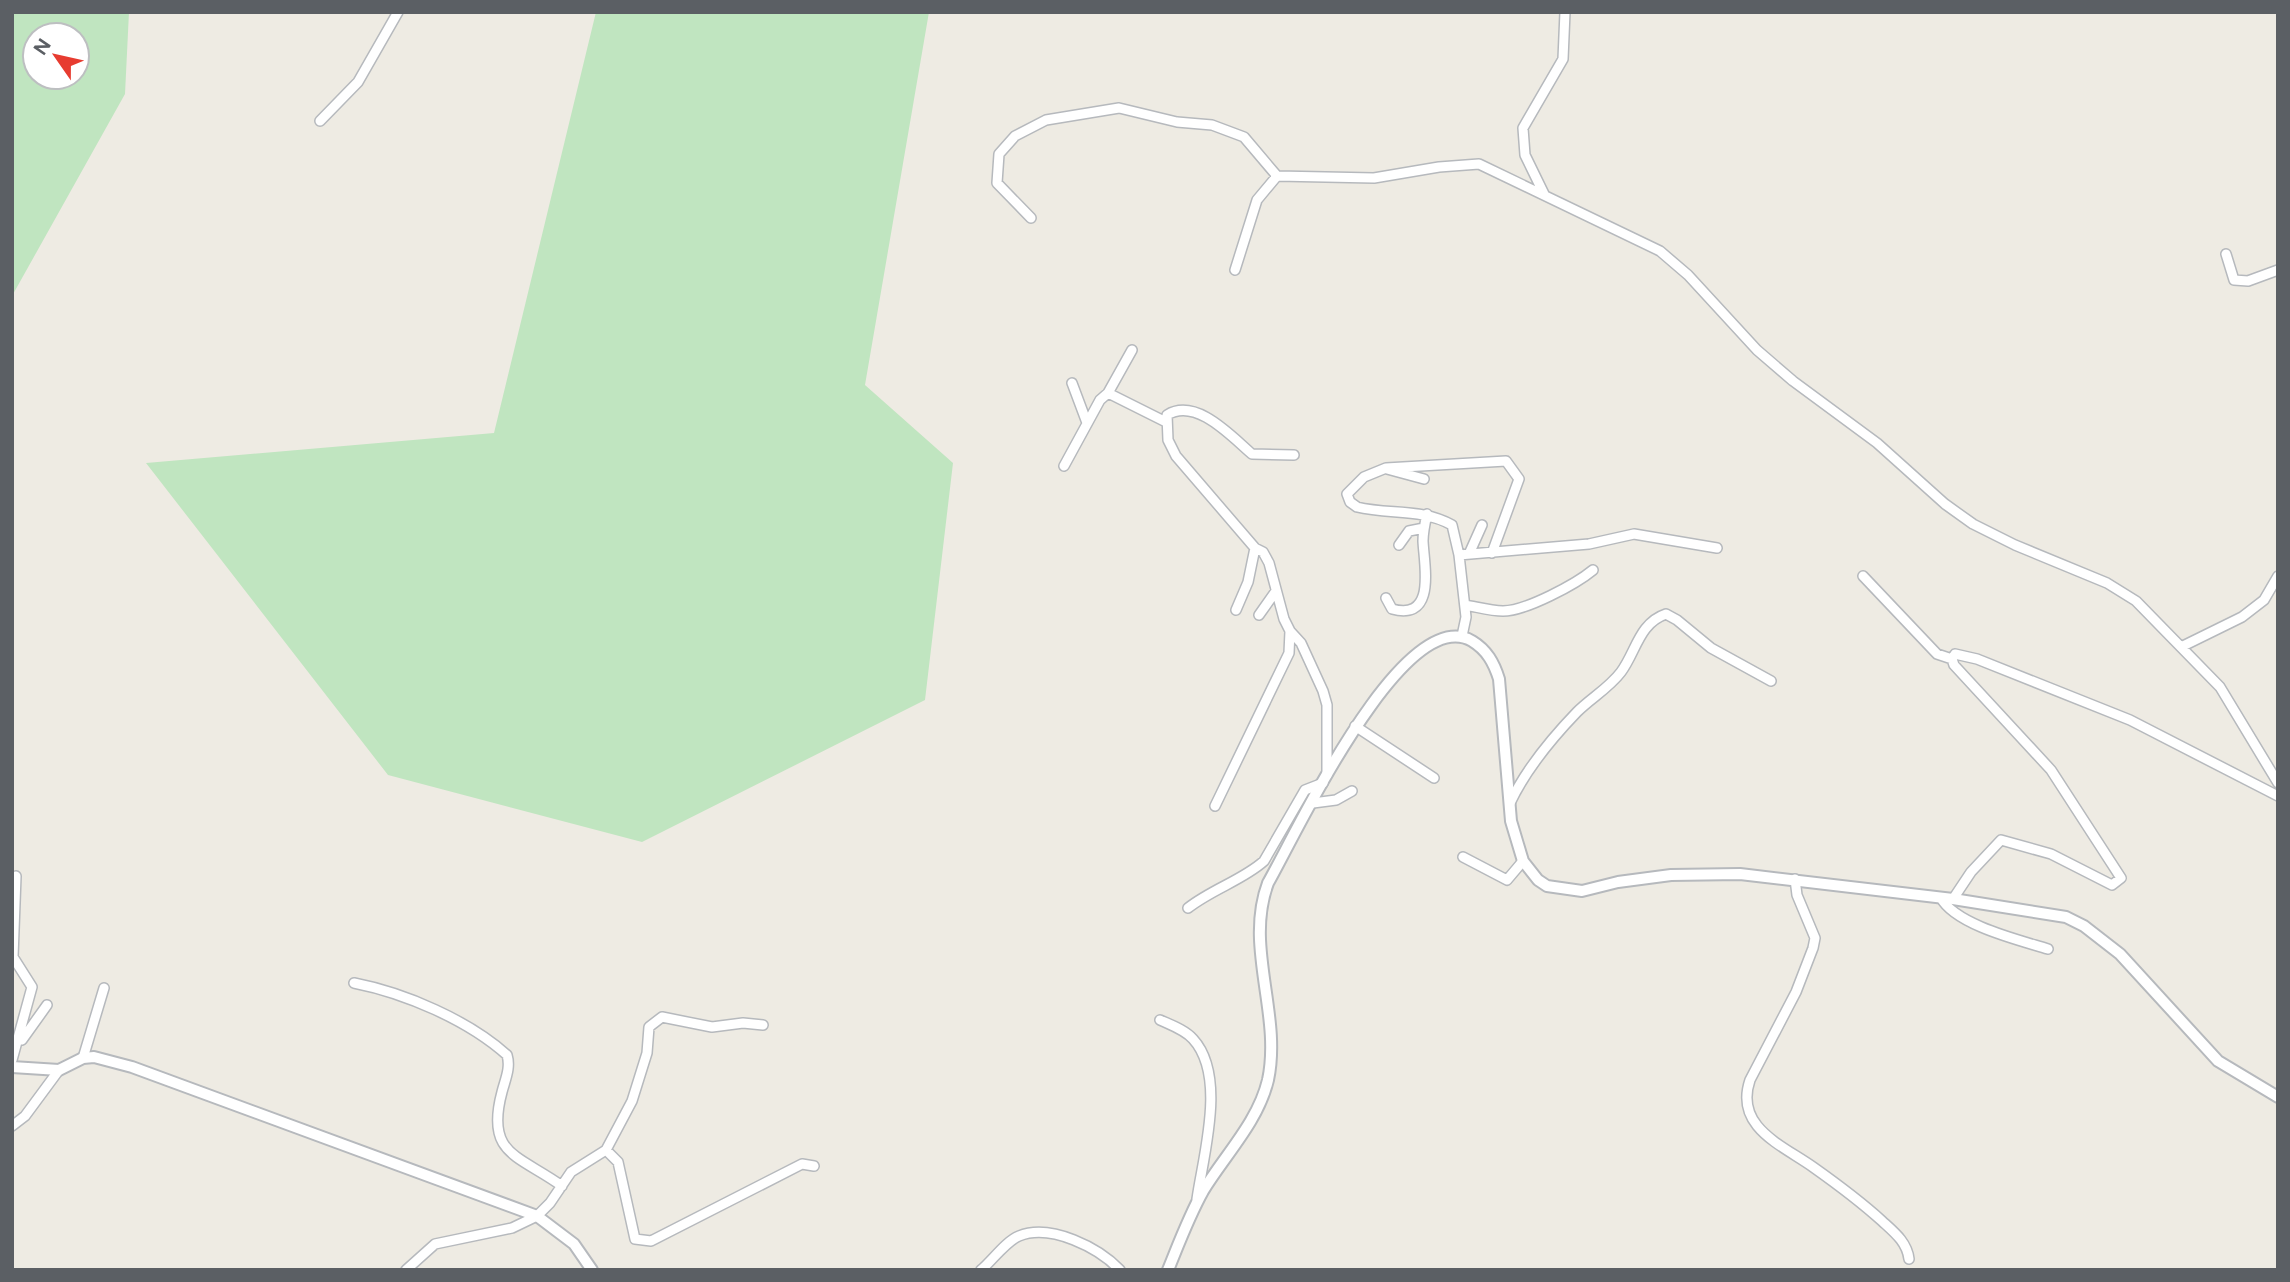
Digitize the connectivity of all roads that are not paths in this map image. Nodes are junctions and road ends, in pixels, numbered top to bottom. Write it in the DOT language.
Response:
graph roads {
  1 [pos="398,12"];
  2 [pos="1565,12"];
  3 [pos="320,121"];
  4 [pos="1277,176"];
  5 [pos="1544,194"];
  6 [pos="1031,218"];
  7 [pos="2226,254"];
  8 [pos="1235,270"];
  9 [pos="2278,270"];
  10 [pos="1132,349"];
  11 [pos="1072,383"];
  12 [pos="1108,393"];
  13 [pos="1166,422"];
  14 [pos="1087,424"];
  15 [pos="1294,455"];
  16 [pos="1064,466"];
  17 [pos="1386,468"];
  18 [pos="1424,479"];
  19 [pos="1427,514"];
  20 [pos="1482,525"];
  21 [pos="1424,528"];
  22 [pos="1399,545"];
  23 [pos="1255,548"];
  24 [pos="1717,548"];
  25 [pos="1492,553"];
  26 [pos="1464,554"];
  27 [pos="1593,570"];
  28 [pos="1863,576"];
  29 [pos="2278,576"];
  30 [pos="1276,591"];
  31 [pos="1386,598"];
  32 [pos="1465,605"];
  33 [pos="1236,610"];
  34 [pos="1259,615"];
  35 [pos="1290,631"];
  36 [pos="1462,636"];
  37 [pos="2183,646"];
  38 [pos="1952,659"];
  39 [pos="1771,681"];
  40 [pos="1355,726"];
  41 [pos="1434,778"];
  42 [pos="1325,780"];
  43 [pos="2278,783"];
  44 [pos="1352,791"];
  45 [pos="2278,796"];
  46 [pos="1313,803"];
  47 [pos="1510,803"];
  48 [pos="1215,806"];
  49 [pos="1462,857"];
  50 [pos="1523,861"];
  51 [pos="16,876"];
  52 [pos="1794,879"];
  53 [pos="1941,898"];
  54 [pos="1954,899"];
  55 [pos="1188,908"];
  56 [pos="2048,949"];
  57 [pos="355,983"];
  58 [pos="104,988"];
  59 [pos="47,1005"];
  60 [pos="1160,1020"];
  61 [pos="763,1025"];
  62 [pos="19,1044"];
  63 [pos="83,1058"];
  64 [pos="12,1060"];
  65 [pos="12,1067"];
  66 [pos="59,1070"];
  67 [pos="2278,1097"];
  68 [pos="12,1125"];
  69 [pos="606,1150"];
  70 [pos="814,1166"];
  71 [pos="562,1186"];
  72 [pos="1196,1204"];
  73 [pos="537,1216"];
  74 [pos="1909,1259"];
  75 [pos="406,1270"];
  76 [pos="592,1270"];
  77 [pos="981,1270"];
  78 [pos="1121,1270"];
  79 [pos="1168,1270"];
  1 -- 3 [label="street"];
  2 -- 5 [label="street"];
  4 -- 5 [label="street"];
  4 -- 6 [label="street"];
  4 -- 8 [label="street"];
  5 -- 37 [label="street"];
  7 -- 9 [label="street"];
  10 -- 12 [label="street"];
  11 -- 14 [label="street"];
  12 -- 13 [label="street"];
  12 -- 14 [label="street"];
  13 -- 15 [label="street"];
  13 -- 23 [label="street"];
  14 -- 16 [label="street"];
  17 -- 18 [label="street"];
  17 -- 19 [label="street"];
  17 -- 25 [label="street"];
  19 -- 21 [label="street"];
  19 -- 26 [label="street"];
  20 -- 26 [label="street"];
  21 -- 22 [label="street"];
  21 -- 31 [label="street"];
  23 -- 30 [label="street"];
  23 -- 33 [label="street"];
  24 -- 25 [label="street"];
  25 -- 26 [label="street"];
  26 -- 32 [label="street"];
  27 -- 32 [label="street"];
  28 -- 38 [label="street"];
  29 -- 37 [label="street"];
  30 -- 34 [label="street"];
  30 -- 35 [label="street"];
  32 -- 36 [label="street"];
  35 -- 42 [label="street"];
  35 -- 48 [label="street"];
  36 -- 40 [label="street"];
  36 -- 47 [label="street"];
  37 -- 43 [label="street"];
  38 -- 45 [label="street"];
  38 -- 54 [label="street"];
  39 -- 47 [label="street"];
  40 -- 41 [label="street"];
  40 -- 42 [label="street"];
  42 -- 46 [label="street"];
  42 -- 55 [label="street"];
  44 -- 46 [label="street"];
  46 -- 72 [label="street"];
  47 -- 50 [label="street"];
  49 -- 50 [label="street"];
  50 -- 52 [label="street"];
  51 -- 62 [label="street"];
  52 -- 53 [label="street"];
  52 -- 74 [label="street"];
  53 -- 54 [label="street"];
  53 -- 56 [label="street"];
  54 -- 67 [label="street"];
  57 -- 71 [label="street"];
  58 -- 63 [label="street"];
  59 -- 62 [label="street"];
  60 -- 72 [label="street"];
  61 -- 69 [label="street"];
  62 -- 64 [label="street"];
  63 -- 66 [label="street"];
  63 -- 73 [label="street"];
  65 -- 66 [label="street"];
  66 -- 68 [label="street"];
  69 -- 70 [label="street"];
  69 -- 71 [label="street"];
  71 -- 73 [label="street"];
  72 -- 79 [label="street"];
  73 -- 75 [label="street"];
  73 -- 76 [label="street"];
  77 -- 78 [label="street"];
}
